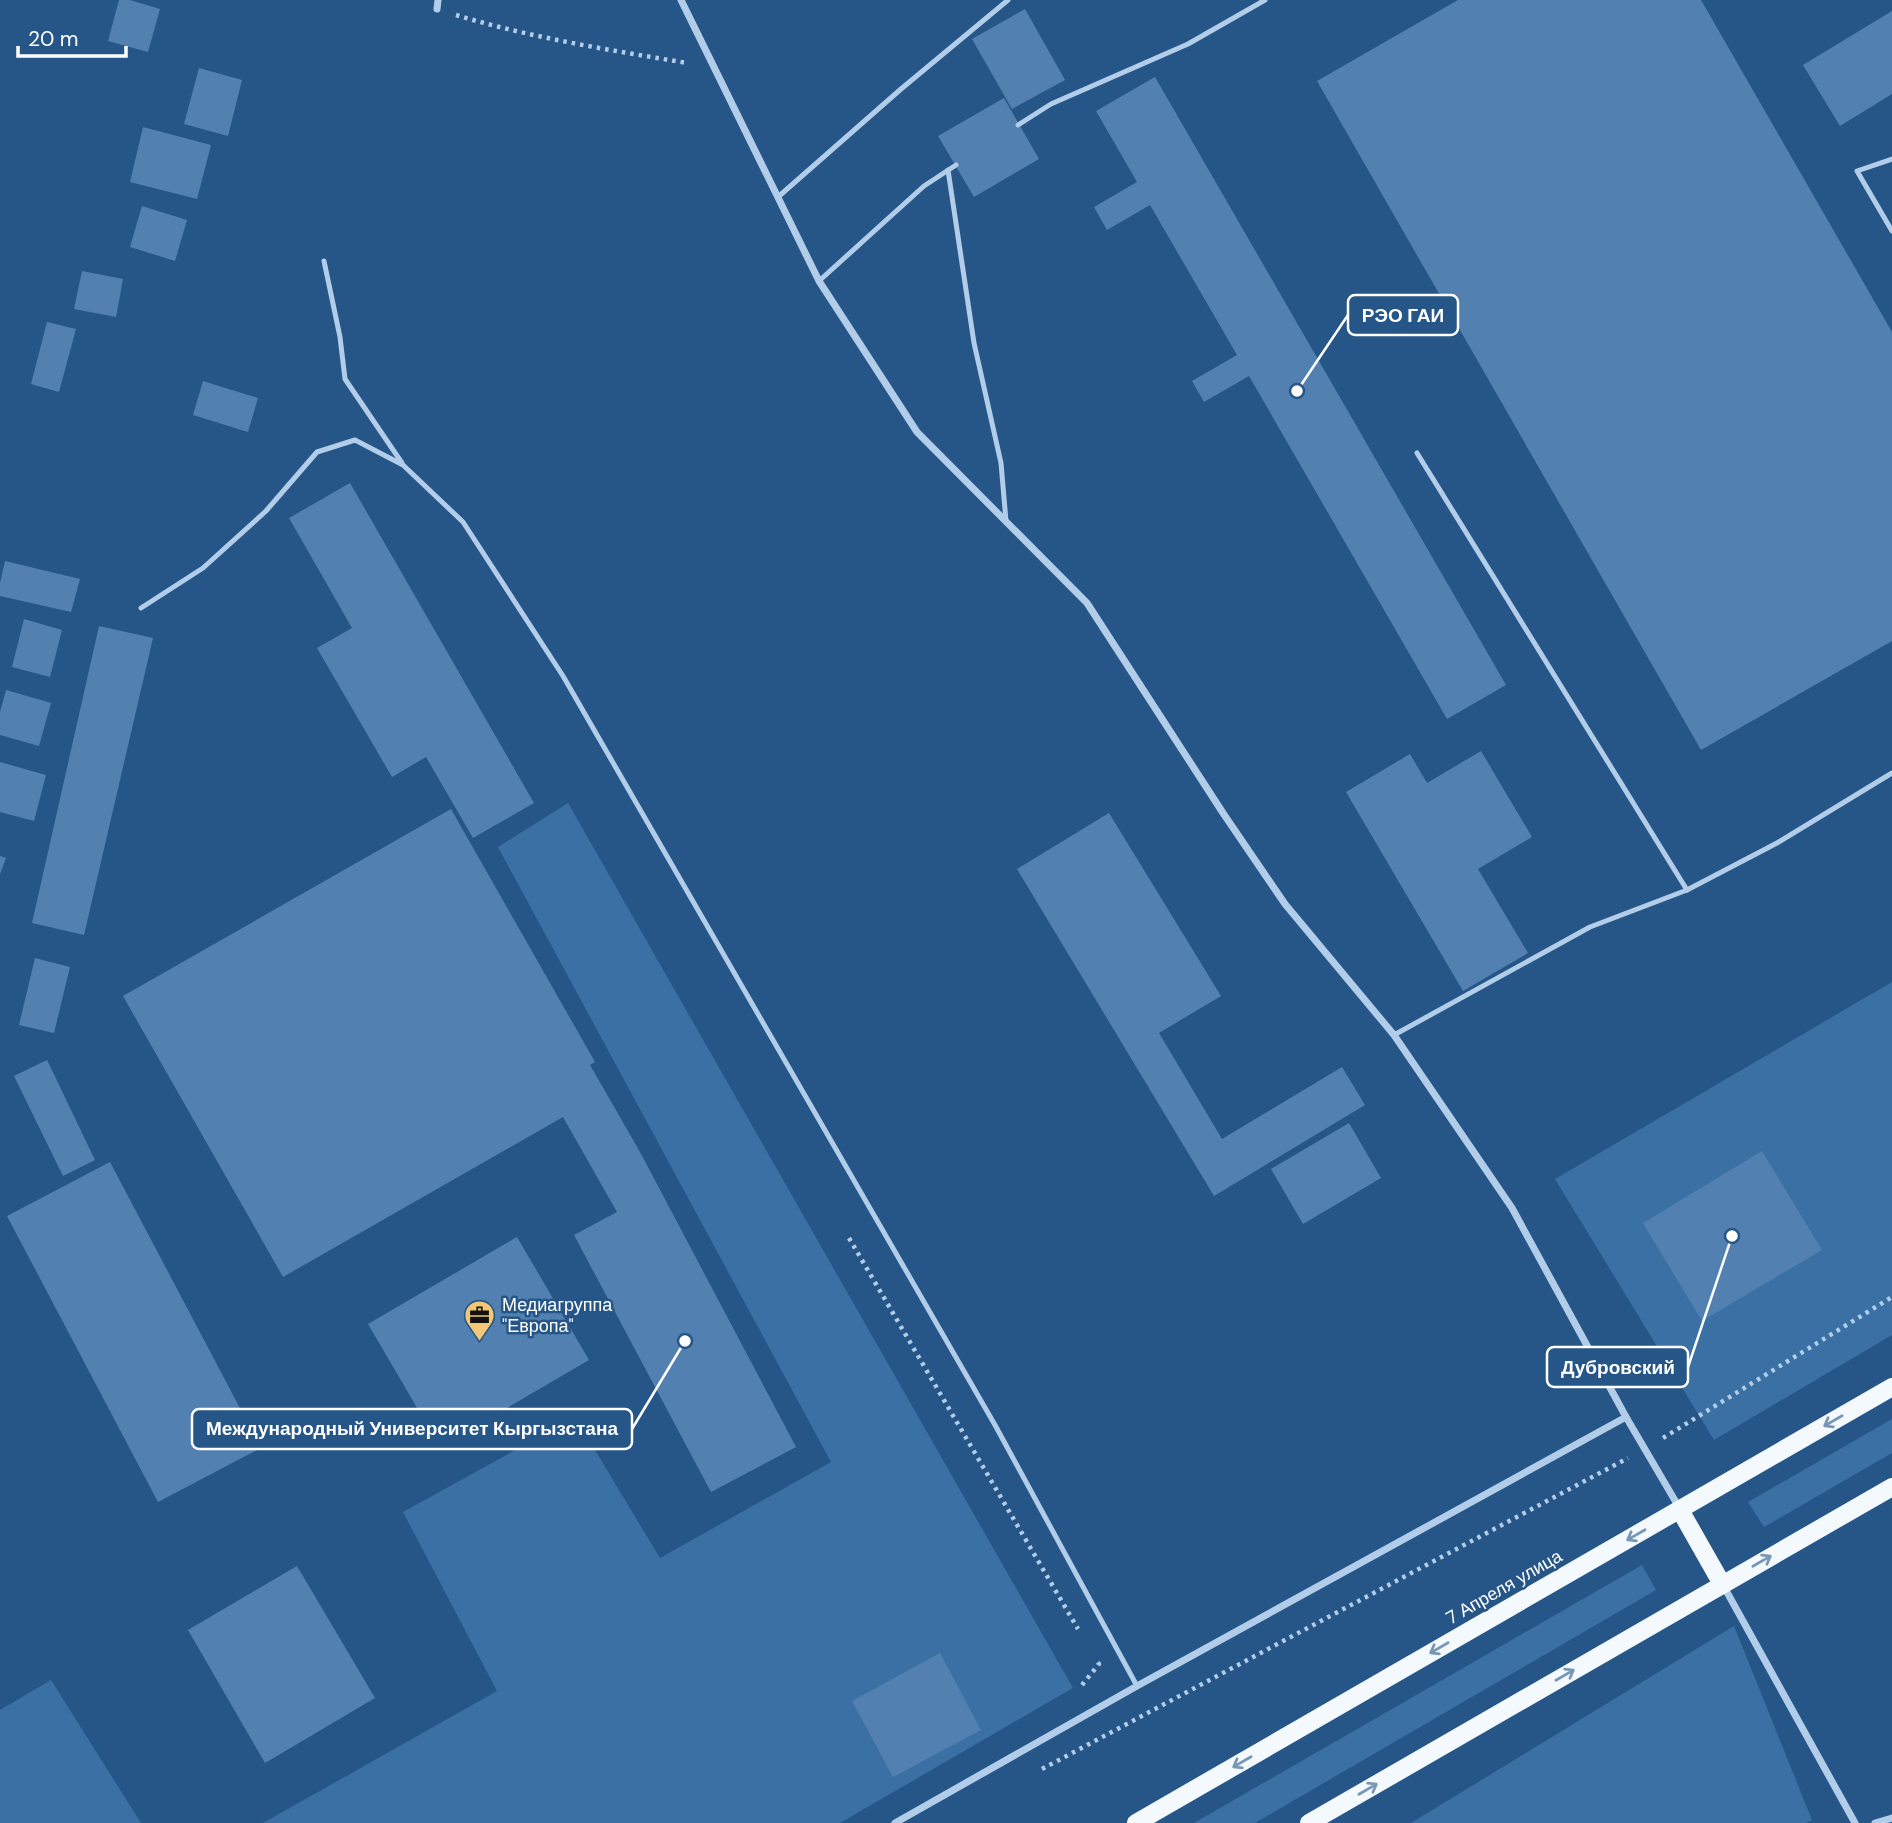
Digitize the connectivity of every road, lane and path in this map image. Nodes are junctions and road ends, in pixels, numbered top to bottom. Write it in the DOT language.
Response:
graph roads {
  1 [pos="438,0"];
  2 [pos="681,0"];
  3 [pos="1008,0"];
  4 [pos="1265,0"];
  5 [pos="437,9"];
  6 [pos="713,67"];
  7 [pos="1018,125"];
  8 [pos="1892,159"];
  9 [pos="956,165"];
  10 [pos="948,170"];
  11 [pos="778,197"];
  12 [pos="1892,230"];
  13 [pos="324,261"];
  14 [pos="819,281"];
  15 [pos="1417,453"];
  16 [pos="403,465"];
  17 [pos="1006,521"];
  18 [pos="141,608"];
  19 [pos="1892,773"];
  20 [pos="1687,890"];
  21 [pos="1394,1035"];
  22 [pos="849,1238"];
  23 [pos="1892,1297"];
  24 [pos="1892,1387"];
  25 [pos="1626,1417"];
  26 [pos="1645,1449"];
  27 [pos="1892,1487"];
  28 [pos="1680,1510"];
  29 [pos="1722,1584"];
  30 [pos="1085,1640"];
  31 [pos="1092,1652"];
  32 [pos="1082,1685"];
  33 [pos="1137,1686"];
  34 [pos="1040,1769"];
  35 [pos="1892,1818"];
  36 [pos="895,1823"];
  37 [pos="1136,1823"];
  38 [pos="1309,1823"];
  39 [pos="1855,1823"];
  40 [pos="1875,1823"];
  1 -- 5 [label="street"];
  2 -- 6 [label="street"];
  3 -- 11 [label="lane"];
  4 -- 7 [label="lane"];
  5 -- 6 [label="path"];
  6 -- 11 [label="street"];
  8 -- 12 [label="lane"];
  9 -- 10 [label="lane"];
  10 -- 14 [label="lane"];
  10 -- 17 [label="lane"];
  11 -- 14 [label="street"];
  13 -- 16 [label="lane"];
  14 -- 17 [label="street"];
  15 -- 20 [label="lane"];
  16 -- 18 [label="lane"];
  16 -- 33 [label="lane"];
  17 -- 21 [label="street"];
  19 -- 20 [label="lane"];
  20 -- 21 [label="lane"];
  21 -- 25 [label="street"];
  22 -- 30 [label="path"];
  23 -- 26 [label="path"];
  24 -- 28 [label="main road, 7 Апреля улица, one-way"];
  25 -- 26 [label="street"];
  25 -- 33 [label="street"];
  26 -- 28 [label="street"];
  26 -- 34 [label="path"];
  29 -- 27 [label="main road, one-way"];
  28 -- 29 [label="main road"];
  28 -- 37 [label="main road, 7 Апреля улица, one-way"];
  38 -- 29 [label="main road, one-way"];
  29 -- 39 [label="street"];
  31 -- 32 [label="path"];
  33 -- 36 [label="street"];
  35 -- 40 [label="street"];
}
